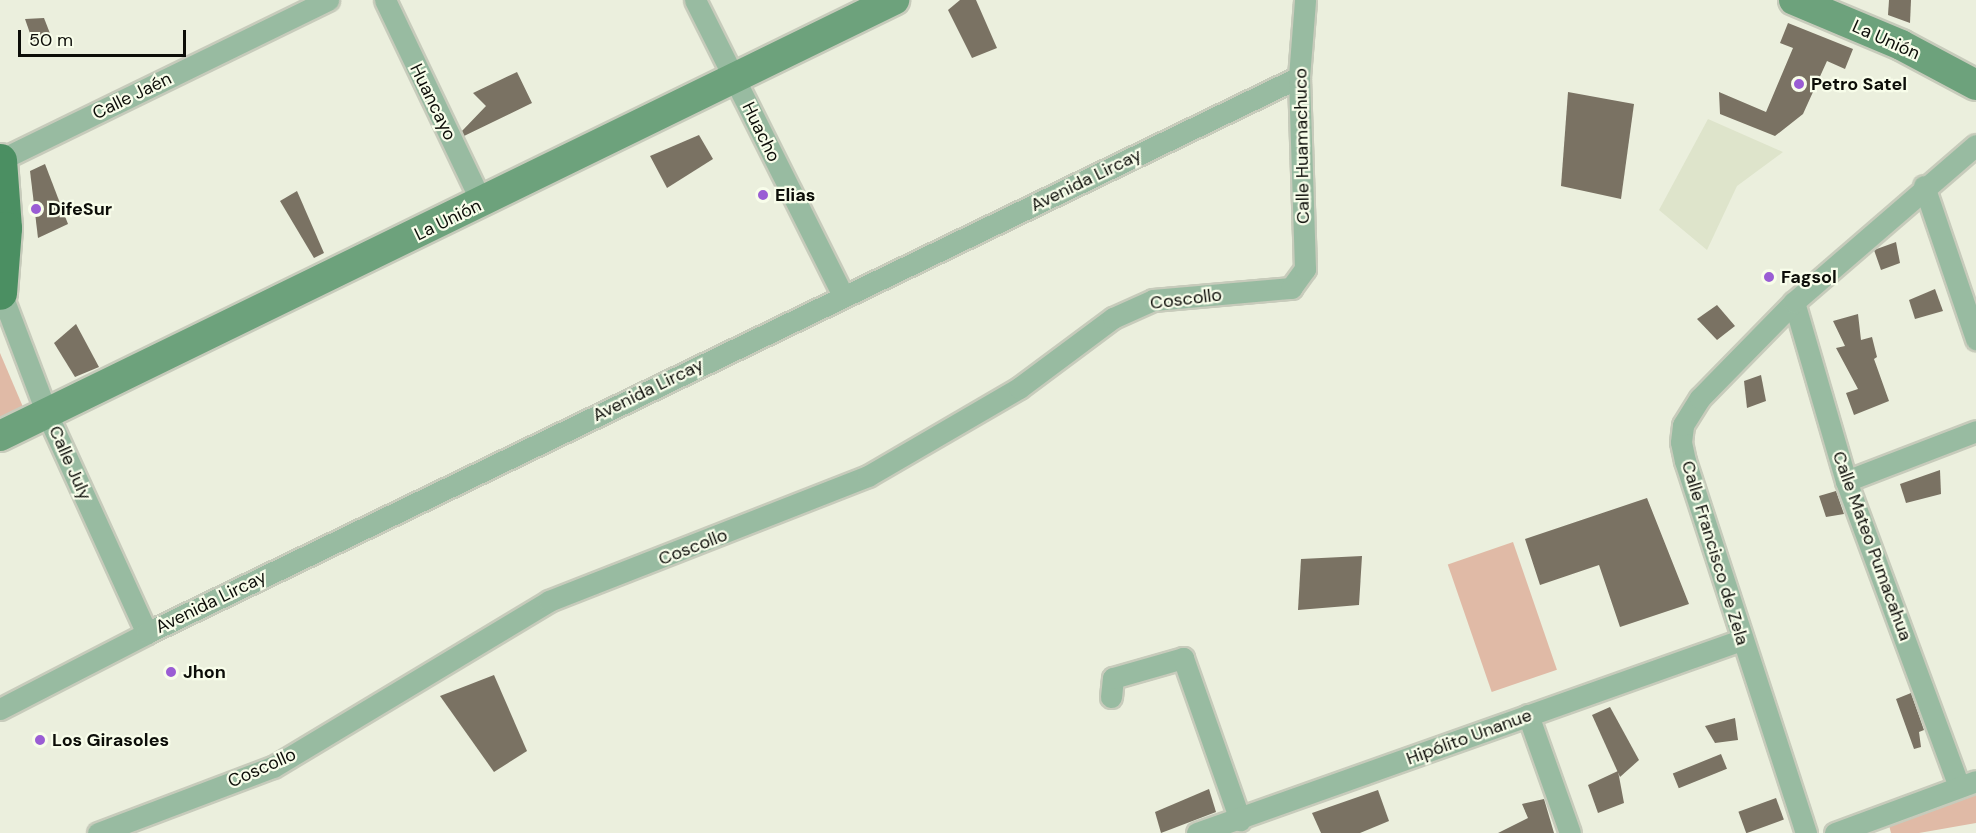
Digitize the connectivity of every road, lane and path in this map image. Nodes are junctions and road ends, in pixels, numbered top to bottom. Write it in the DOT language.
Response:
graph roads {
  1 [pos="328,0"];
  2 [pos="385,0"];
  3 [pos="695,0"];
  4 [pos="894,0"];
  5 [pos="1305,0"];
  6 [pos="1794,0"];
  7 [pos="734,77"];
  8 [pos="1299,77"];
  9 [pos="1973,80"];
  10 [pos="1976,145"];
  11 [pos="0,160"];
  12 [pos="1976,165"];
  13 [pos="1924,186"];
  14 [pos="482,203"];
  15 [pos="1290,288"];
  16 [pos="0,291"];
  17 [pos="843,296"];
  18 [pos="1794,302"];
  19 [pos="1971,304"];
  20 [pos="1976,339"];
  21 [pos="47,414"];
  22 [pos="1976,431"];
  23 [pos="0,436"];
  24 [pos="1846,481"];
  25 [pos="147,633"];
  26 [pos="1741,640"];
  27 [pos="1111,697"];
  28 [pos="0,709"];
  29 [pos="1528,715"];
  30 [pos="1968,784"];
  31 [pos="1240,820"];
  32 [pos="98,833"];
  33 [pos="1197,833"];
  34 [pos="1570,833"];
  35 [pos="1806,833"];
  36 [pos="1836,833"];
  1 -- 11 [label="street, Calle Jaén"];
  2 -- 14 [label="street, Huancayo"];
  3 -- 7 [label="street, Huacho"];
  4 -- 7 [label="main road, La Unión"];
  5 -- 8 [label="street, Calle Huamachuco"];
  6 -- 9 [label="main road, La Unión"];
  7 -- 14 [label="main road, La Unión"];
  7 -- 17 [label="street, Huacho"];
  8 -- 15 [label="street, Calle Huamachuco"];
  8 -- 17 [label="street, Avenida Lircay"];
  10 -- 13 [label="street, Calle Francisco de Zela"];
  11 -- 16 [label="main road"];
  12 -- 13 [label="street, Calle Francisco de Zela"];
  13 -- 18 [label="street, Calle Francisco de Zela"];
  13 -- 19 [label="street"];
  14 -- 21 [label="main road, La Unión"];
  15 -- 32 [label="street, Coscollo"];
  16 -- 21 [label="street, Calle July"];
  17 -- 25 [label="street, Avenida Lircay"];
  18 -- 24 [label="street, Calle Mateo Pumacahua"];
  18 -- 26 [label="street, Calle Francisco de Zela"];
  19 -- 20 [label="street"];
  21 -- 23 [label="main road, La Unión"];
  21 -- 25 [label="street, Calle July"];
  22 -- 24 [label="street"];
  24 -- 30 [label="street, Calle Mateo Pumacahua"];
  25 -- 28 [label="street, Avenida Lircay"];
  26 -- 29 [label="street, Hipólito Unanue"];
  26 -- 35 [label="street, Calle Francisco de Zela"];
  27 -- 31 [label="street"];
  29 -- 31 [label="street, Hipólito Unanue"];
  29 -- 34 [label="street"];
  30 -- 36 [label="street"];
  31 -- 33 [label="street, Hipólito Unanue"];
}
